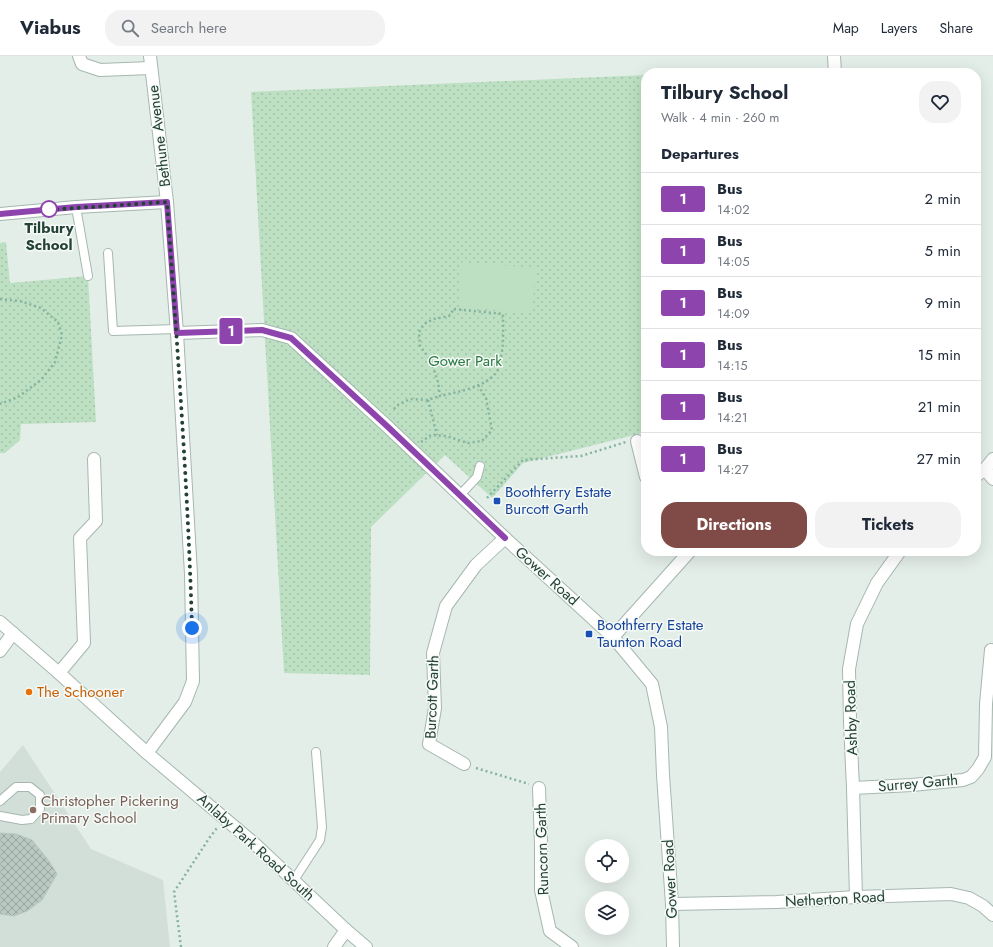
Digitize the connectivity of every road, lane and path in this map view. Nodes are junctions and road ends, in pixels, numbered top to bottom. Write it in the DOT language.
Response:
graph roads {
  1 [pos="80,56"];
  2 [pos="834,56"];
  3 [pos="151,62"];
  4 [pos="835,68"];
  5 [pos="167,202"];
  6 [pos="76,207"];
  7 [pos="0,214"];
  8 [pos="108,253"];
  9 [pos="88,276"];
  10 [pos="0,299"];
  11 [pos="177,331"];
  12 [pos="478,385"];
  13 [pos="440,396"];
  14 [pos="428,400"];
  15 [pos="0,404"];
  16 [pos="394,409"];
  17 [pos="437,435"];
  18 [pos="641,446"];
  19 [pos="413,451"];
  20 [pos="94,459"];
  21 [pos="480,466"];
  22 [pos="985,468"];
  23 [pos="993,479"];
  24 [pos="460,495"];
  25 [pos="487,498"];
  26 [pos="505,538"];
  27 [pos="685,556"];
  28 [pos="896,556"];
  29 [pos="0,622"];
  30 [pos="13,633"];
  31 [pos="613,636"];
  32 [pos="991,650"];
  33 [pos="0,651"];
  34 [pos="59,673"];
  35 [pos="316,752"];
  36 [pos="147,753"];
  37 [pos="464,764"];
  38 [pos="539,788"];
  39 [pos="853,788"];
  40 [pos="0,801"];
  41 [pos="0,816"];
  42 [pos="225,819"];
  43 [pos="294,880"];
  44 [pos="856,897"];
  45 [pos="672,904"];
  46 [pos="993,915"];
  47 [pos="346,930"];
  48 [pos="181,947"];
  49 [pos="334,947"];
  50 [pos="366,947"];
  51 [pos="572,947"];
  52 [pos="673,947"];
  1 -- 3 [label="street"];
  2 -- 4 [label="street"];
  3 -- 5 [label="street, Bethune Avenue"];
  5 -- 6 [label="street"];
  5 -- 11 [label="street, Bethune Avenue"];
  6 -- 7 [label="street"];
  6 -- 9 [label="lane"];
  8 -- 11 [label="lane"];
  10 -- 15 [label="path"];
  11 -- 19 [label="street, Gower Road"];
  11 -- 36 [label="street, Bethune Avenue"];
  12 -- 13 [label="path"];
  12 -- 13 [label="path"];
  12 -- 17 [label="path"];
  13 -- 14 [label="path"];
  14 -- 16 [label="path"];
  14 -- 17 [label="path"];
  17 -- 19 [label="path"];
  18 -- 25 [label="path"];
  19 -- 24 [label="street, Gower Road"];
  20 -- 34 [label="street"];
  21 -- 24 [label="lane"];
  22 -- 23 [label="street"];
  24 -- 26 [label="street, Gower Road"];
  26 -- 31 [label="street, Gower Road"];
  26 -- 37 [label="street, Burcott Garth"];
  27 -- 31 [label="street"];
  28 -- 39 [label="street, Ashby Road"];
  29 -- 30 [label="street, Anlaby Park Road South"];
  30 -- 33 [label="street"];
  30 -- 34 [label="street, Anlaby Park Road South"];
  31 -- 45 [label="street, Gower Road"];
  32 -- 39 [label="street, Surrey Garth"];
  34 -- 36 [label="street, Anlaby Park Road South"];
  35 -- 43 [label="lane"];
  36 -- 42 [label="street, Anlaby Park Road South"];
  37 -- 38 [label="path"];
  38 -- 51 [label="street, Runcorn Garth"];
  39 -- 44 [label="street, Ashby Road"];
  40 -- 41 [label="lane"];
  42 -- 43 [label="street, Anlaby Park Road South"];
  42 -- 48 [label="path"];
  43 -- 47 [label="street, Anlaby Park Road South"];
  44 -- 45 [label="street, Netherton Road"];
  44 -- 46 [label="street, Netherton Road"];
  45 -- 52 [label="street, Gower Road"];
  47 -- 49 [label="street"];
  47 -- 50 [label="street, Anlaby Park Road South"];
}
